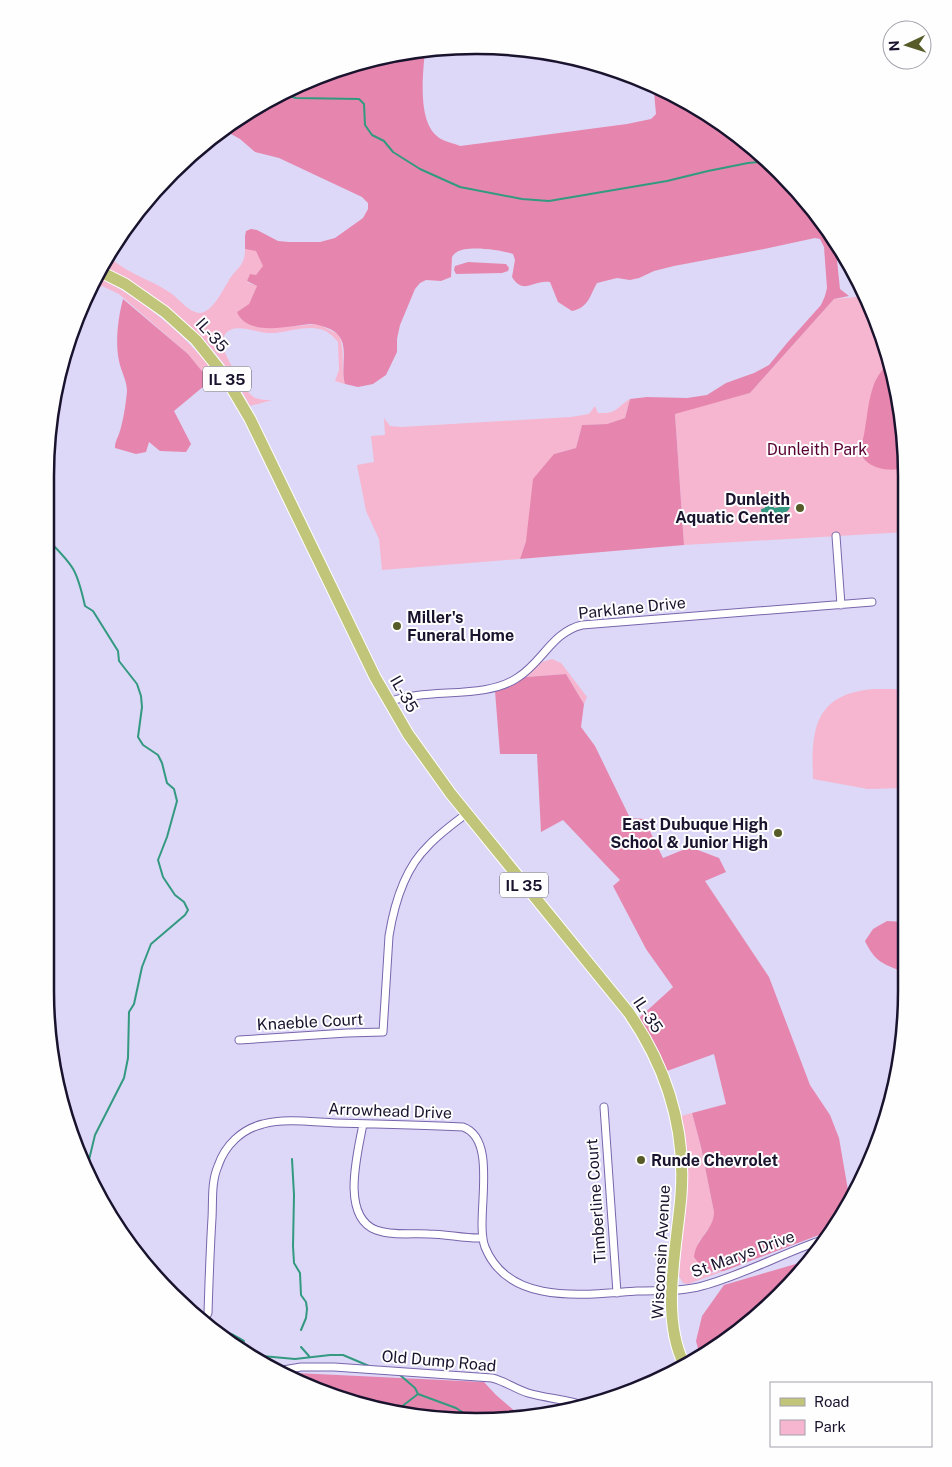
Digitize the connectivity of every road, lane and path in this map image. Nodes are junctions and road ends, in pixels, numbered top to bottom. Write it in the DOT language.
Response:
graph roads {
  1 [pos="105,274"];
  2 [pos="836,536"];
  3 [pos="872,602"];
  4 [pos="841,605"];
  5 [pos="389,702"];
  6 [pos="466,814"];
  7 [pos="239,1040"];
  8 [pos="604,1107"];
  9 [pos="363,1124"];
  10 [pos="680,1140"];
  11 [pos="483,1238"];
  12 [pos="815,1243"];
  13 [pos="672,1290"];
  14 [pos="617,1292"];
  15 [pos="207,1315"];
  16 [pos="682,1360"];
  17 [pos="288,1369"];
  18 [pos="572,1402"];
  1 -- 5 [label="main road, IL-35 / IL 35"];
  2 -- 4 [label="street"];
  3 -- 4 [label="street, Parklane Drive"];
  4 -- 5 [label="street, Parklane Drive"];
  5 -- 6 [label="main road, IL-35 / IL 35"];
  6 -- 7 [label="street, Knaeble Court"];
  6 -- 10 [label="main road, IL-35 / IL 35"];
  8 -- 14 [label="street, Timberline Court"];
  9 -- 11 [label="street, Arrowhead Drive"];
  9 -- 11 [label="street"];
  9 -- 15 [label="street, Arrowhead Drive"];
  10 -- 13 [label="main road, Wisconsin Avenue / IL 35"];
  11 -- 14 [label="street, Arrowhead Drive"];
  12 -- 13 [label="street, St Marys Drive"];
  13 -- 14 [label="street, Arrowhead Drive"];
  13 -- 16 [label="main road, Wisconsin Avenue / IL 35"];
  17 -- 18 [label="street, Old Dump Road"];
}
